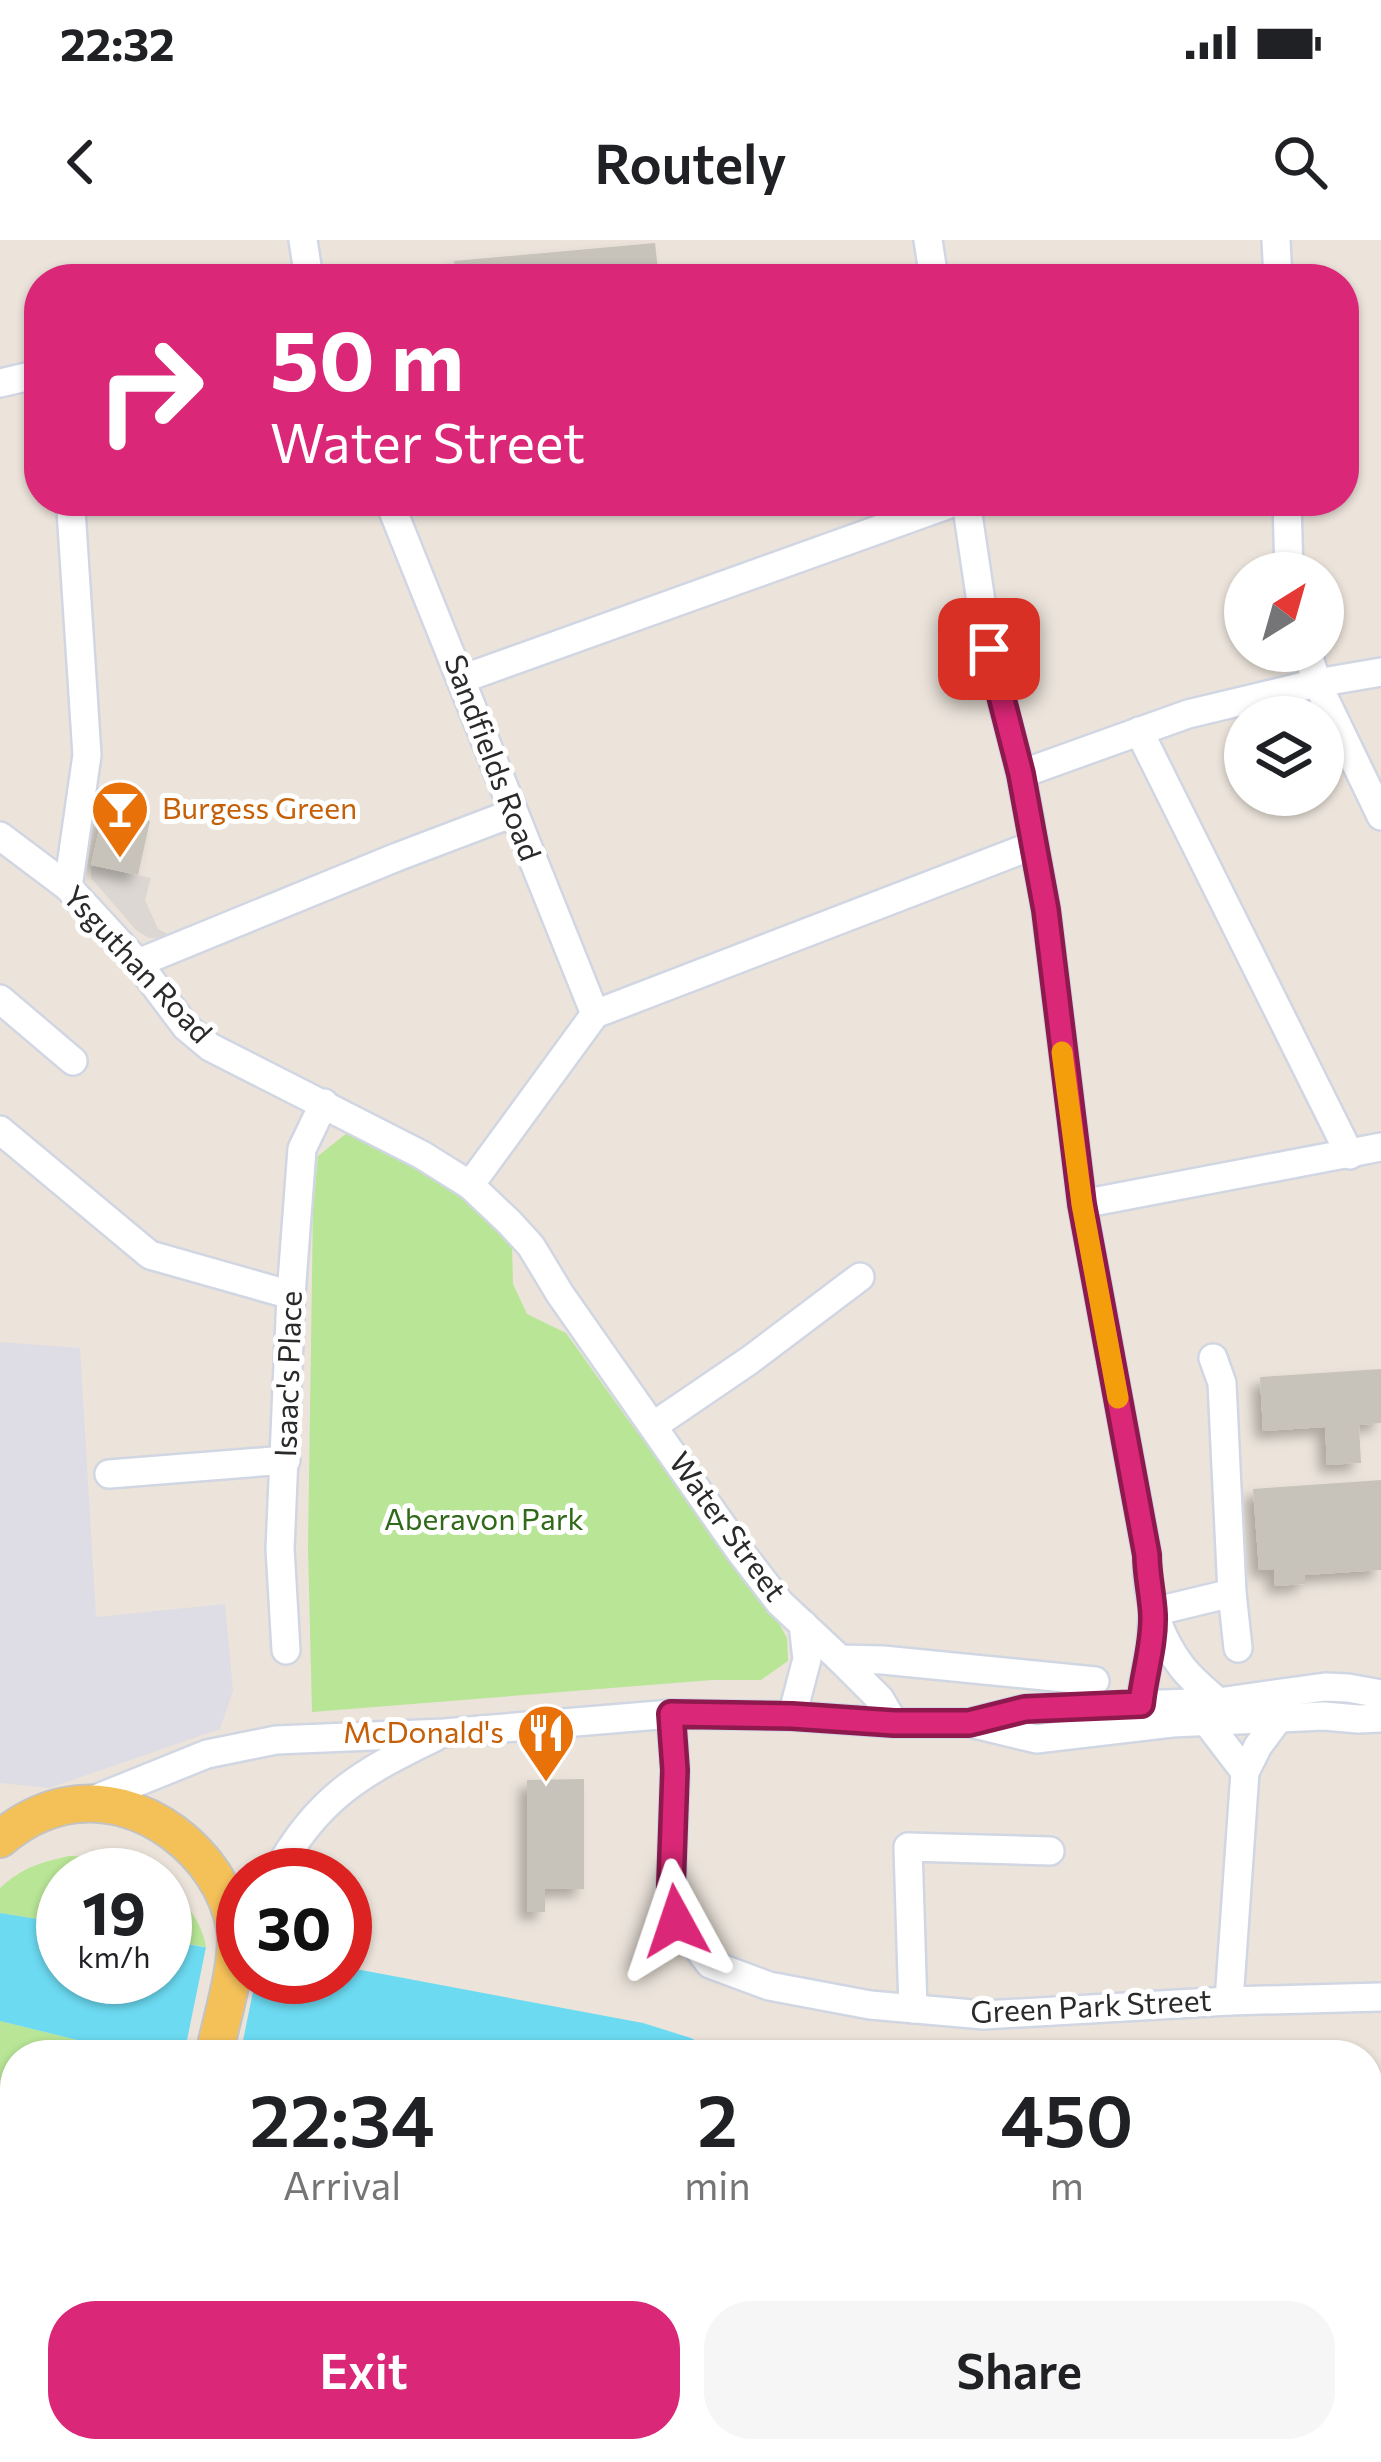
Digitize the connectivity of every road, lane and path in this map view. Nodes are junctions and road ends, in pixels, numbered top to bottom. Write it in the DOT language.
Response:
graph roads {
  1 [pos="71,516"];
  2 [pos="395,516"];
  3 [pos="920,516"];
  4 [pos="965,516"];
  5 [pos="1287,516"];
  6 [pos="1288,552"];
  7 [pos="1313,672"];
  8 [pos="1381,672"];
  9 [pos="462,679"];
  10 [pos="1317,683"];
  11 [pos="1139,731"];
  12 [pos="1021,774"];
  13 [pos="513,813"];
  14 [pos="1381,816"];
  15 [pos="0,836"];
  16 [pos="1034,845"];
  17 [pos="68,887"];
  18 [pos="138,963"];
  19 [pos="0,999"];
  20 [pos="595,1014"];
  21 [pos="73,1061"];
  22 [pos="324,1103"];
  23 [pos="0,1130"];
  24 [pos="1381,1148"];
  25 [pos="1350,1155"];
  26 [pos="470,1185"];
  27 [pos="1082,1204"];
  28 [pos="860,1277"];
  29 [pos="291,1295"];
  30 [pos="1225,1373"];
  31 [pos="653,1426"];
  32 [pos="286,1460"];
  33 [pos="109,1474"];
  34 [pos="1232,1593"];
  35 [pos="1153,1612"];
  36 [pos="802,1624"];
  37 [pos="1238,1648"];
  38 [pos="286,1650"];
  39 [pos="840,1659"];
  40 [pos="1095,1681"];
  41 [pos="1381,1694"];
  42 [pos="1141,1704"];
  43 [pos="1212,1712"];
  44 [pos="671,1714"];
  45 [pos="792,1716"];
  46 [pos="1279,1718"];
  47 [pos="1381,1718"];
  48 [pos="894,1723"];
  49 [pos="969,1723"];
  50 [pos="1172,1723"];
  51 [pos="444,1733"];
  52 [pos="1245,1772"];
  53 [pos="84,1804"];
  54 [pos="0,1812"];
  55 [pos="40,1813"];
  56 [pos="0,1839"];
  57 [pos="291,1848"];
  58 [pos="1050,1851"];
  59 [pos="216,1878"];
  60 [pos="1381,1997"];
  61 [pos="1229,2001"];
  62 [pos="225,2004"];
  63 [pos="913,2009"];
  64 [pos="217,2040"];
  1 -- 17 [label="street"];
  2 -- 9 [label="street, Sandfields Road"];
  3 -- 9 [label="street"];
  4 -- 12 [label="street"];
  5 -- 6 [label="street"];
  7 -- 10 [label="street"];
  8 -- 10 [label="street"];
  9 -- 13 [label="street, Sandfields Road"];
  10 -- 11 [label="street"];
  10 -- 14 [label="street"];
  11 -- 12 [label="street"];
  11 -- 25 [label="street"];
  12 -- 16 [label="street"];
  13 -- 18 [label="street"];
  13 -- 20 [label="street, Sandfields Road"];
  15 -- 17 [label="street, Ysguthan Road"];
  16 -- 20 [label="street"];
  16 -- 27 [label="street"];
  17 -- 18 [label="street, Ysguthan Road"];
  18 -- 22 [label="street, Ysguthan Road"];
  19 -- 21 [label="street"];
  20 -- 26 [label="street"];
  22 -- 26 [label="street, Ysguthan Road"];
  22 -- 29 [label="street, Isaac's Place"];
  23 -- 29 [label="street"];
  24 -- 25 [label="street"];
  25 -- 27 [label="street"];
  26 -- 31 [label="street, Water Street"];
  27 -- 35 [label="street"];
  28 -- 31 [label="street"];
  29 -- 32 [label="street, Isaac's Place"];
  30 -- 34 [label="street"];
  31 -- 36 [label="street, Water Street"];
  32 -- 33 [label="street"];
  32 -- 38 [label="street, Isaac's Place"];
  34 -- 35 [label="street"];
  34 -- 37 [label="street"];
  35 -- 42 [label="street"];
  35 -- 43 [label="street"];
  36 -- 39 [label="street, Water Street"];
  36 -- 45 [label="street"];
  39 -- 40 [label="street"];
  39 -- 48 [label="street, Water Street"];
  41 -- 43 [label="street"];
  42 -- 43 [label="street"];
  42 -- 49 [label="street"];
  42 -- 50 [label="street"];
  43 -- 46 [label="street"];
  43 -- 50 [label="street"];
  43 -- 52 [label="street"];
  44 -- 45 [label="street"];
  44 -- 51 [label="street"];
  44 -- 63 [label="street, Green Park Street"];
  45 -- 48 [label="street"];
  46 -- 47 [label="street"];
  46 -- 52 [label="street"];
  48 -- 49 [label="street"];
  49 -- 50 [label="street"];
  51 -- 53 [label="street"];
  51 -- 57 [label="street"];
  52 -- 61 [label="street"];
  53 -- 55 [label="main road"];
  53 -- 59 [label="main road"];
  54 -- 55 [label="main road"];
  55 -- 56 [label="main road"];
  58 -- 63 [label="street"];
  60 -- 61 [label="street, Green Park Street"];
  61 -- 63 [label="street, Green Park Street"];
  62 -- 64 [label="main road"];
}
